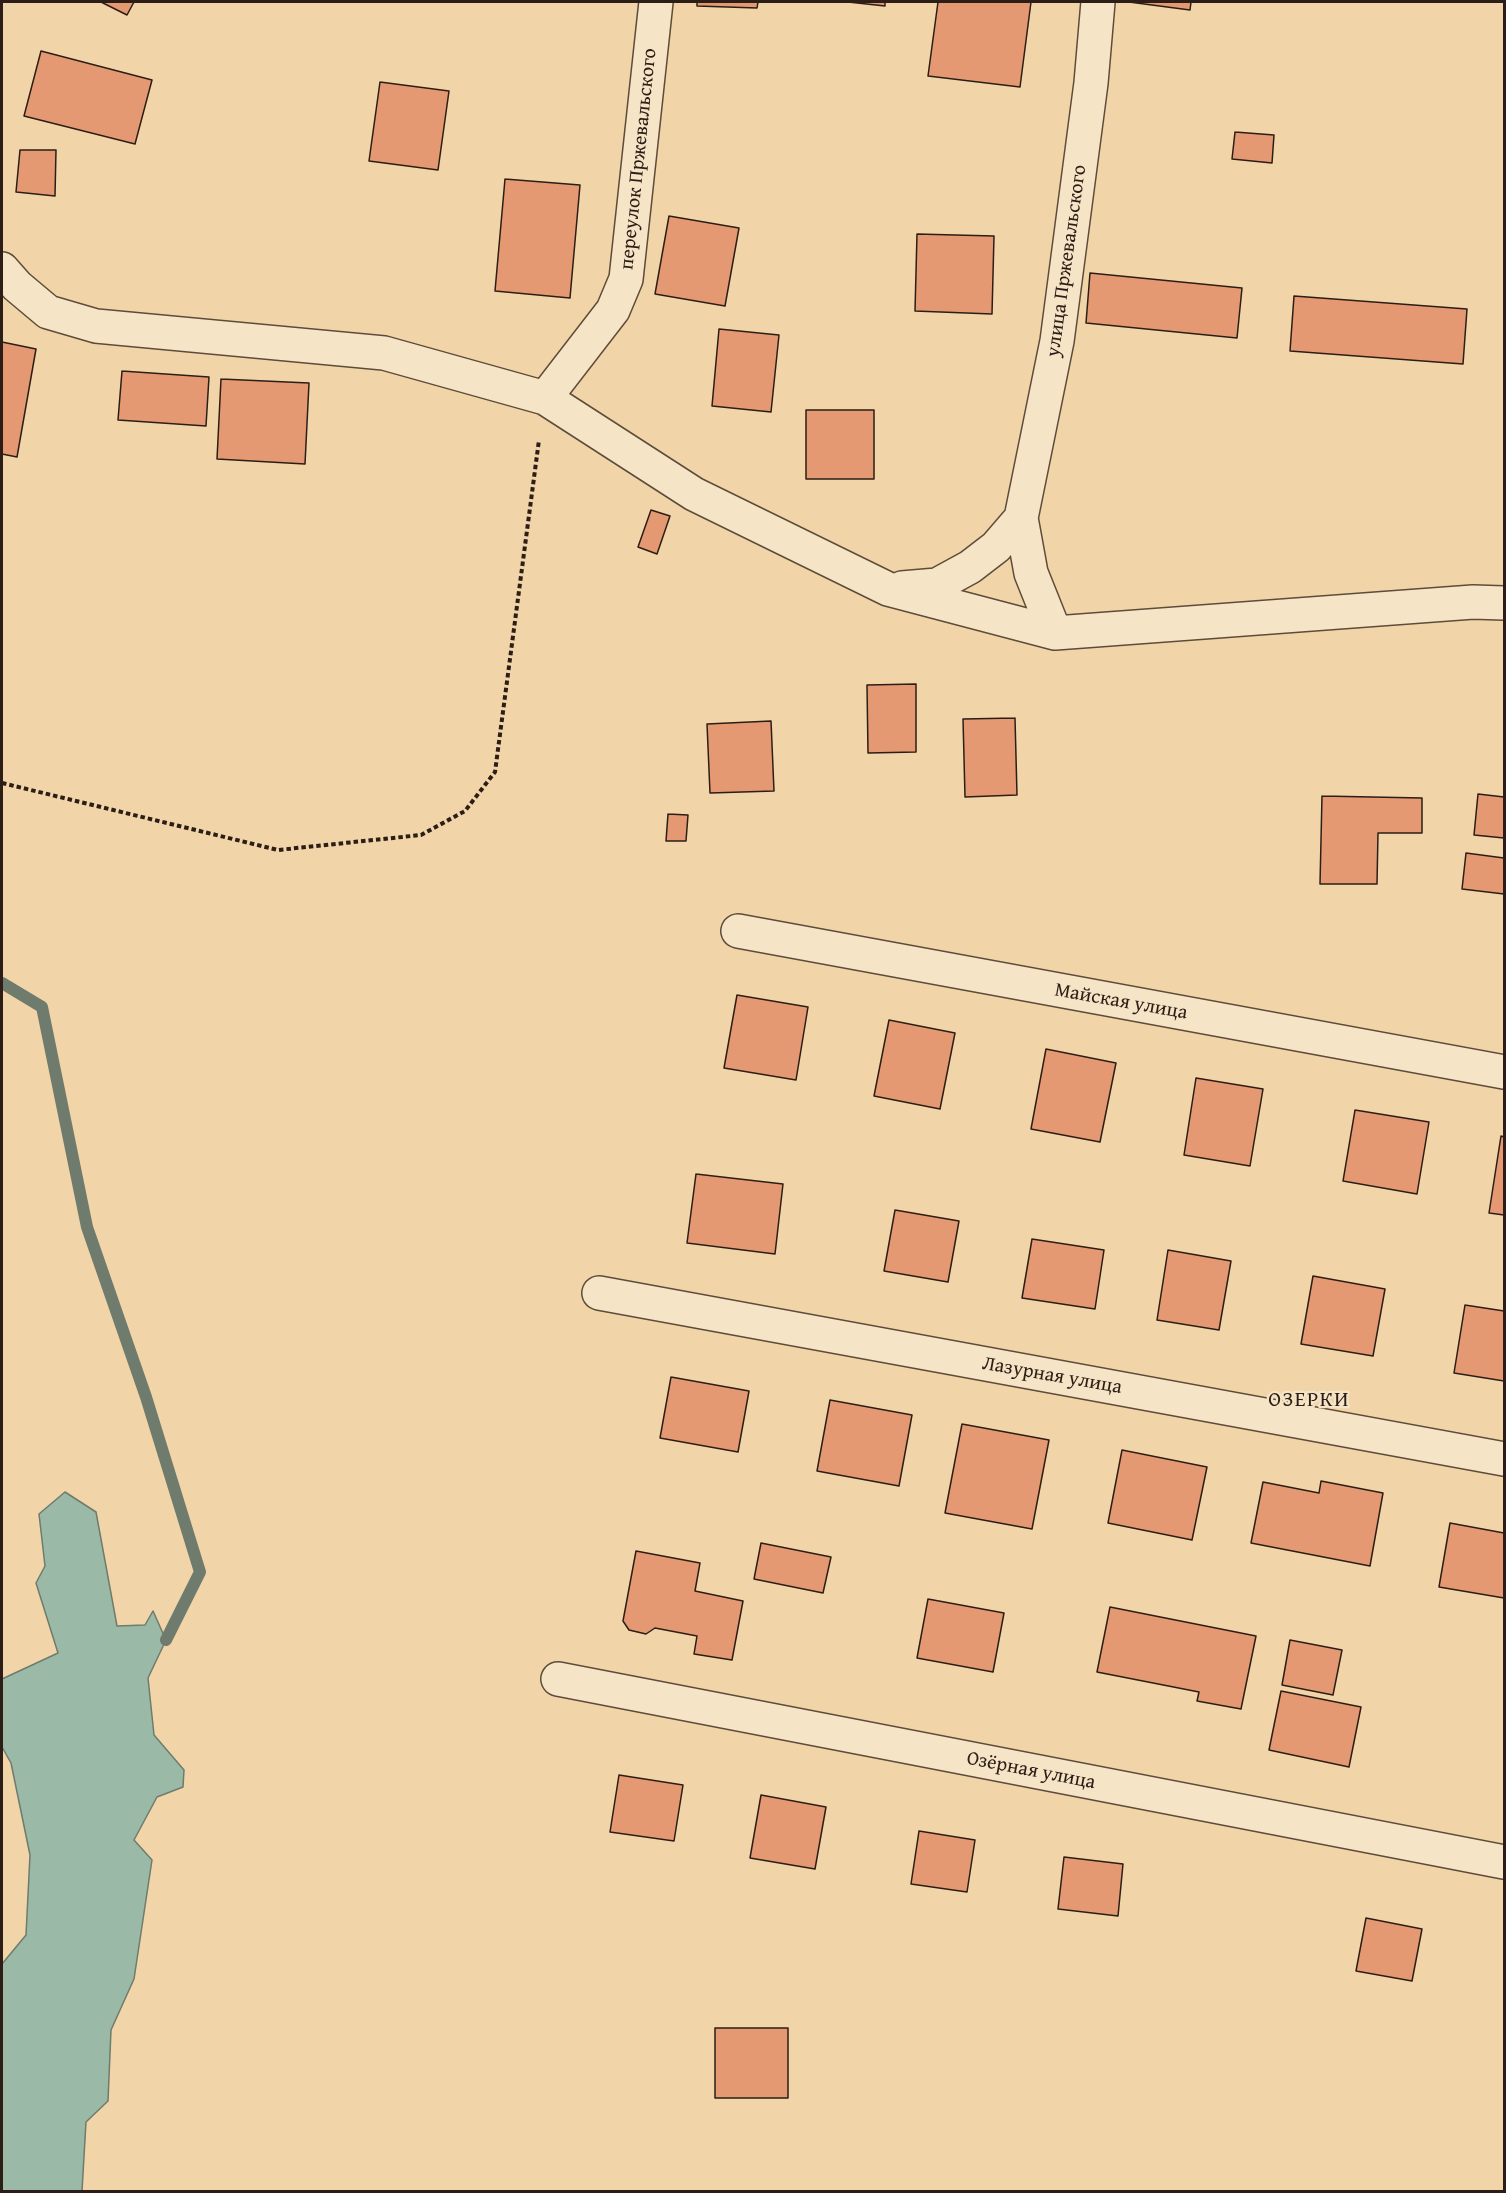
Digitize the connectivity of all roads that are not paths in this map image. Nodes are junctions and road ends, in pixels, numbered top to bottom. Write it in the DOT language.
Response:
graph roads {
  1 [pos="656,2"];
  2 [pos="1098,2"];
  3 [pos="2,269"];
  4 [pos="545,398"];
  5 [pos="1021,518"];
  6 [pos="888,589"];
  7 [pos="1504,603"];
  8 [pos="1055,633"];
  9 [pos="738,931"];
  10 [pos="1504,1072"];
  11 [pos="599,1293"];
  12 [pos="1504,1459"];
  13 [pos="558,1679"];
  14 [pos="1504,1862"];
  1 -- 4 [label="street, переулок Пржевальского"];
  2 -- 5 [label="street, улица Пржевальского"];
  3 -- 4 [label="street"];
  4 -- 6 [label="street"];
  5 -- 6 [label="street, улица Пржевальского"];
  5 -- 8 [label="street, улица Пржевальского"];
  6 -- 8 [label="street"];
  7 -- 8 [label="street"];
  9 -- 10 [label="street, Майская улица"];
  11 -- 12 [label="street, Лазурная улица"];
  13 -- 14 [label="street, Озёрная улица"];
}
